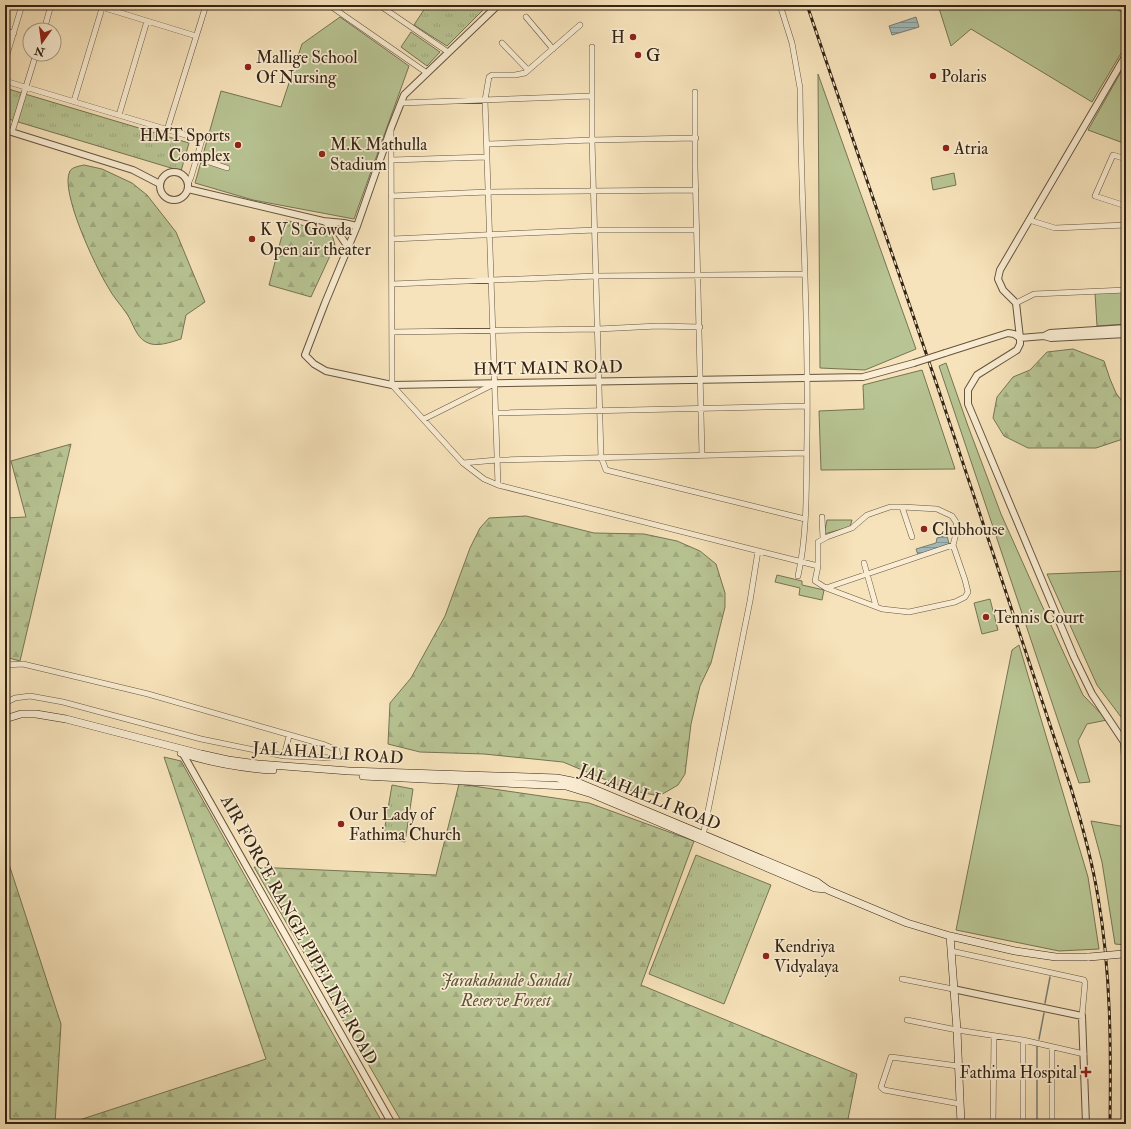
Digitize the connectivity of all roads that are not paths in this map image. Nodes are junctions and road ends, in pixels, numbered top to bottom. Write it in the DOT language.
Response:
graph roads {
  1 [pos="22,5"];
  2 [pos="51,5"];
  3 [pos="95,5"];
  4 [pos="206,5"];
  5 [pos="329,5"];
  6 [pos="379,5"];
  7 [pos="498,5"];
  8 [pos="780,5"];
  9 [pos="102,6"];
  10 [pos="526,17"];
  11 [pos="147,21"];
  12 [pos="46,22"];
  13 [pos="580,25"];
  14 [pos="5,30"];
  15 [pos="14,33"];
  16 [pos="196,36"];
  17 [pos="502,43"];
  18 [pos="592,47"];
  19 [pos="553,49"];
  20 [pos="448,52"];
  21 [pos="1126,55"];
  22 [pos="5,60"];
  23 [pos="34,62"];
  24 [pos="528,70"];
  25 [pos="427,73"];
  26 [pos="5,80"];
  27 [pos="26,87"];
  28 [pos="695,92"];
  29 [pos="591,96"];
  30 [pos="485,100"];
  31 [pos="74,101"];
  32 [pos="401,103"];
  33 [pos="119,115"];
  34 [pos="391,128"];
  35 [pos="5,130"];
  36 [pos="167,130"];
  37 [pos="12,132"];
  38 [pos="696,138"];
  39 [pos="592,140"];
  40 [pos="488,144"];
  41 [pos="487,157"];
  42 [pos="197,158"];
  43 [pos="1126,159"];
  44 [pos="391,160"];
  45 [pos="227,168"];
  46 [pos="160,184"];
  47 [pos="188,186"];
  48 [pos="696,190"];
  49 [pos="594,191"];
  50 [pos="488,192"];
  51 [pos="391,196"];
  52 [pos="1126,206"];
  53 [pos="1029,220"];
  54 [pos="323,221"];
  55 [pos="1126,225"];
  56 [pos="357,226"];
  57 [pos="595,230"];
  58 [pos="697,230"];
  59 [pos="489,234"];
  60 [pos="392,239"];
  61 [pos="348,247"];
  62 [pos="698,274"];
  63 [pos="805,274"];
  64 [pos="596,276"];
  65 [pos="491,279"];
  66 [pos="392,284"];
  67 [pos="1126,290"];
  68 [pos="1016,303"];
  69 [pos="700,327"];
  70 [pos="1126,328"];
  71 [pos="492,329"];
  72 [pos="598,329"];
  73 [pos="392,332"];
  74 [pos="1126,334"];
  75 [pos="1044,336"];
  76 [pos="1020,338"];
  77 [pos="808,378"];
  78 [pos="701,379"];
  79 [pos="599,381"];
  80 [pos="494,384"];
  81 [pos="392,385"];
  82 [pos="807,406"];
  83 [pos="701,409"];
  84 [pos="600,411"];
  85 [pos="495,413"];
  86 [pos="424,419"];
  87 [pos="806,453"];
  88 [pos="702,455"];
  89 [pos="601,457"];
  90 [pos="497,460"];
  91 [pos="463,463"];
  92 [pos="498,485"];
  93 [pos="902,507"];
  94 [pos="822,517"];
  95 [pos="805,519"];
  96 [pos="912,537"];
  97 [pos="823,539"];
  98 [pos="953,545"];
  99 [pos="758,551"];
  100 [pos="802,562"];
  101 [pos="864,563"];
  102 [pos="818,566"];
  103 [pos="867,574"];
  104 [pos="798,576"];
  105 [pos="826,588"];
  106 [pos="876,606"];
  107 [pos="5,666"];
  108 [pos="5,703"];
  109 [pos="5,719"];
  110 [pos="5,724"];
  111 [pos="289,736"];
  112 [pos="184,752"];
  113 [pos="284,756"];
  114 [pos="1126,770"];
  115 [pos="703,837"];
  116 [pos="950,936"];
  117 [pos="951,951"];
  118 [pos="1124,955"];
  119 [pos="902,979"];
  120 [pos="953,989"];
  121 [pos="1082,1016"];
  122 [pos="907,1020"];
  123 [pos="956,1030"];
  124 [pos="994,1036"];
  125 [pos="1023,1040"];
  126 [pos="1052,1047"];
  127 [pos="1084,1054"];
  128 [pos="958,1066"];
  129 [pos="960,1104"];
  130 [pos="392,1124"];
  131 [pos="961,1124"];
  132 [pos="993,1124"];
  133 [pos="1023,1124"];
  134 [pos="1052,1124"];
  135 [pos="1086,1124"];
  1 -- 15 [label="street"];
  2 -- 12 [label="street"];
  3 -- 9 [label="street"];
  4 -- 16 [label="street"];
  5 -- 25 [label="street"];
  6 -- 20 [label="street"];
  7 -- 20 [label="street, HMT MAIN ROAD"];
  8 -- 63 [label="street"];
  9 -- 11 [label="street"];
  9 -- 31 [label="street"];
  10 -- 19 [label="street"];
  11 -- 16 [label="street"];
  11 -- 33 [label="street"];
  13 -- 19 [label="street"];
  14 -- 15 [label="street"];
  15 -- 22 [label="street"];
  16 -- 36 [label="street"];
  17 -- 24 [label="street"];
  18 -- 29 [label="street"];
  19 -- 24 [label="street"];
  20 -- 25 [label="street, HMT MAIN ROAD"];
  21 -- 53 [label="street"];
  23 -- 27 [label="street"];
  24 -- 30 [label="street"];
  25 -- 32 [label="street, HMT MAIN ROAD"];
  26 -- 27 [label="street"];
  27 -- 31 [label="street"];
  27 -- 37 [label="street"];
  28 -- 38 [label="street"];
  29 -- 30 [label="street"];
  29 -- 39 [label="street"];
  30 -- 32 [label="street"];
  30 -- 40 [label="street"];
  31 -- 33 [label="street"];
  32 -- 34 [label="street, HMT MAIN ROAD"];
  33 -- 36 [label="street"];
  34 -- 44 [label="street"];
  34 -- 56 [label="street, HMT MAIN ROAD"];
  35 -- 37 [label="street"];
  36 -- 42 [label="street"];
  37 -- 46 [label="street"];
  38 -- 39 [label="street"];
  38 -- 48 [label="street"];
  39 -- 40 [label="street"];
  39 -- 49 [label="street"];
  40 -- 41 [label="street"];
  41 -- 44 [label="street"];
  41 -- 50 [label="street"];
  42 -- 45 [label="street"];
  42 -- 47 [label="street"];
  43 -- 52 [label="street"];
  44 -- 51 [label="street"];
  46 -- 47 [label="street"];
  46 -- 47 [label="street"];
  47 -- 54 [label="street"];
  48 -- 49 [label="street"];
  48 -- 58 [label="street"];
  49 -- 50 [label="street"];
  49 -- 57 [label="street"];
  50 -- 51 [label="street"];
  50 -- 59 [label="street"];
  51 -- 60 [label="street"];
  53 -- 55 [label="street"];
  53 -- 68 [label="street"];
  54 -- 56 [label="street"];
  54 -- 61 [label="street"];
  56 -- 61 [label="street, HMT MAIN ROAD"];
  57 -- 58 [label="street"];
  57 -- 59 [label="street"];
  57 -- 64 [label="street"];
  58 -- 62 [label="street"];
  59 -- 60 [label="street"];
  59 -- 65 [label="street"];
  60 -- 66 [label="street"];
  61 -- 81 [label="street, HMT MAIN ROAD"];
  62 -- 63 [label="street"];
  62 -- 64 [label="street"];
  62 -- 69 [label="street"];
  63 -- 77 [label="street"];
  64 -- 65 [label="street"];
  64 -- 72 [label="street"];
  65 -- 66 [label="street"];
  65 -- 71 [label="street"];
  66 -- 73 [label="street"];
  67 -- 68 [label="street"];
  68 -- 76 [label="street"];
  69 -- 72 [label="street"];
  69 -- 78 [label="street"];
  70 -- 75 [label="street"];
  71 -- 72 [label="street"];
  71 -- 73 [label="street"];
  71 -- 80 [label="street"];
  72 -- 79 [label="street"];
  73 -- 81 [label="street"];
  74 -- 75 [label="street"];
  75 -- 76 [label="street, HMT MAIN ROAD"];
  76 -- 77 [label="street, HMT MAIN ROAD, bridge"];
  76 -- 114 [label="street"];
  77 -- 78 [label="street, HMT MAIN ROAD"];
  77 -- 82 [label="street"];
  78 -- 79 [label="street, HMT MAIN ROAD"];
  78 -- 83 [label="street"];
  79 -- 80 [label="street, HMT MAIN ROAD"];
  79 -- 84 [label="street"];
  80 -- 81 [label="street, HMT MAIN ROAD"];
  80 -- 85 [label="street"];
  80 -- 86 [label="street"];
  81 -- 86 [label="street"];
  82 -- 83 [label="street"];
  82 -- 87 [label="street"];
  83 -- 84 [label="street"];
  83 -- 88 [label="street"];
  84 -- 85 [label="street"];
  84 -- 89 [label="street"];
  85 -- 90 [label="street"];
  86 -- 91 [label="street"];
  87 -- 88 [label="street"];
  87 -- 95 [label="street"];
  88 -- 89 [label="street"];
  89 -- 90 [label="street"];
  89 -- 95 [label="street"];
  90 -- 91 [label="street"];
  90 -- 92 [label="street"];
  91 -- 92 [label="street"];
  92 -- 99 [label="street"];
  93 -- 96 [label="street"];
  93 -- 97 [label="street"];
  93 -- 98 [label="street"];
  94 -- 97 [label="street"];
  95 -- 100 [label="street"];
  97 -- 102 [label="street"];
  98 -- 103 [label="street"];
  98 -- 106 [label="street"];
  99 -- 100 [label="street"];
  99 -- 115 [label="street"];
  100 -- 102 [label="street"];
  100 -- 104 [label="street"];
  101 -- 103 [label="street"];
  102 -- 105 [label="street"];
  103 -- 105 [label="street"];
  103 -- 106 [label="street"];
  105 -- 106 [label="street"];
  107 -- 111 [label="street"];
  108 -- 113 [label="street"];
  109 -- 112 [label="main road, JALAHALLI ROAD"];
  110 -- 112 [label="main road, JALAHALLI ROAD"];
  111 -- 113 [label="street"];
  111 -- 113 [label="street"];
  112 -- 115 [label="main road, JALAHALLI ROAD"];
  112 -- 130 [label="street, AIR FORCE RANGE PIPELINE ROAD"];
  115 -- 116 [label="main road, JALAHALLI ROAD"];
  116 -- 117 [label="main road"];
  116 -- 118 [label="main road, JALAHALLI ROAD, bridge"];
  117 -- 120 [label="main road"];
  117 -- 121 [label="street"];
  119 -- 120 [label="street"];
  120 -- 121 [label="street"];
  120 -- 123 [label="main road"];
  121 -- 127 [label="street"];
  122 -- 123 [label="street"];
  123 -- 124 [label="street"];
  123 -- 128 [label="main road"];
  124 -- 125 [label="street"];
  124 -- 132 [label="street"];
  125 -- 126 [label="street"];
  125 -- 133 [label="street"];
  126 -- 127 [label="street"];
  126 -- 134 [label="street"];
  127 -- 135 [label="street"];
  128 -- 129 [label="main road"];
  128 -- 129 [label="street"];
  129 -- 131 [label="main road"];
}
